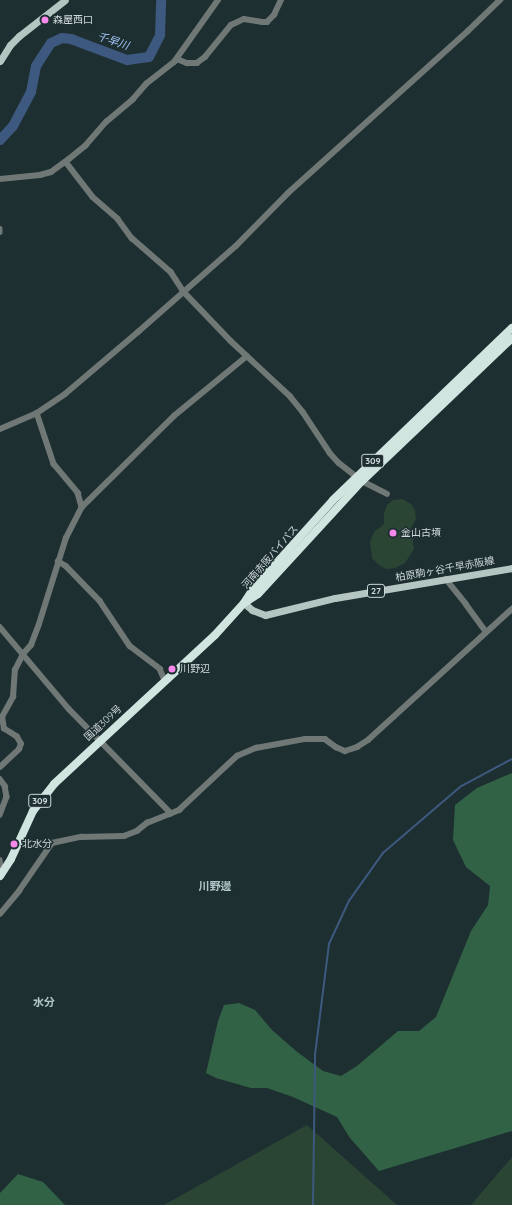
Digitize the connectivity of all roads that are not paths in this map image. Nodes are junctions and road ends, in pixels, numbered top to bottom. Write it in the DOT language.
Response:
graph roads {
  1 [pos="65,0"];
  2 [pos="218,0"];
  3 [pos="281,0"];
  4 [pos="500,0"];
  5 [pos="177,59"];
  6 [pos="0,62"];
  7 [pos="66,162"];
  8 [pos="0,179"];
  9 [pos="184,292"];
  10 [pos="512,328"];
  11 [pos="512,338"];
  12 [pos="247,356"];
  13 [pos="36,413"];
  14 [pos="0,429"];
  15 [pos="359,479"];
  16 [pos="387,494"];
  17 [pos="82,506"];
  18 [pos="58,561"];
  19 [pos="512,568"];
  20 [pos="446,580"];
  21 [pos="244,603"];
  22 [pos="512,609"];
  23 [pos="0,627"];
  24 [pos="486,632"];
  25 [pos="24,654"];
  26 [pos="165,680"];
  27 [pos="100,740"];
  28 [pos="0,767"];
  29 [pos="0,779"];
  30 [pos="171,813"];
  31 [pos="0,815"];
  32 [pos="0,860"];
  33 [pos="1,875"];
  34 [pos="0,914"];
  1 -- 6 [label="main road"];
  2 -- 5 [label="street"];
  3 -- 5 [label="street"];
  4 -- 9 [label="street"];
  5 -- 7 [label="street"];
  7 -- 8 [label="street"];
  7 -- 9 [label="street"];
  9 -- 12 [label="street"];
  9 -- 13 [label="street"];
  10 -- 15 [label="highway, 河南赤阪バイパス / 309"];
  11 -- 15 [label="highway, 河南赤阪バイパス / 309"];
  12 -- 15 [label="street"];
  12 -- 17 [label="street"];
  13 -- 14 [label="street"];
  13 -- 17 [label="street"];
  15 -- 16 [label="street"];
  15 -- 21 [label="highway, 河南赤阪バイパス / 309"];
  17 -- 18 [label="street"];
  18 -- 25 [label="street"];
  18 -- 26 [label="street"];
  19 -- 20 [label="main road, 柏原駒ヶ谷千早赤阪線 / 27"];
  20 -- 21 [label="main road, 柏原駒ヶ谷千早赤阪線 / 27"];
  20 -- 24 [label="street"];
  21 -- 26 [label="highway, 国道309号 / 309"];
  22 -- 24 [label="street"];
  23 -- 25 [label="street"];
  24 -- 30 [label="street"];
  25 -- 27 [label="street"];
  25 -- 28 [label="street"];
  26 -- 27 [label="highway, 国道309号 / 309"];
  27 -- 30 [label="street"];
  27 -- 33 [label="highway, 国道309号 / 309"];
  29 -- 31 [label="street"];
  30 -- 34 [label="street"];
  32 -- 33 [label="street"];
}
